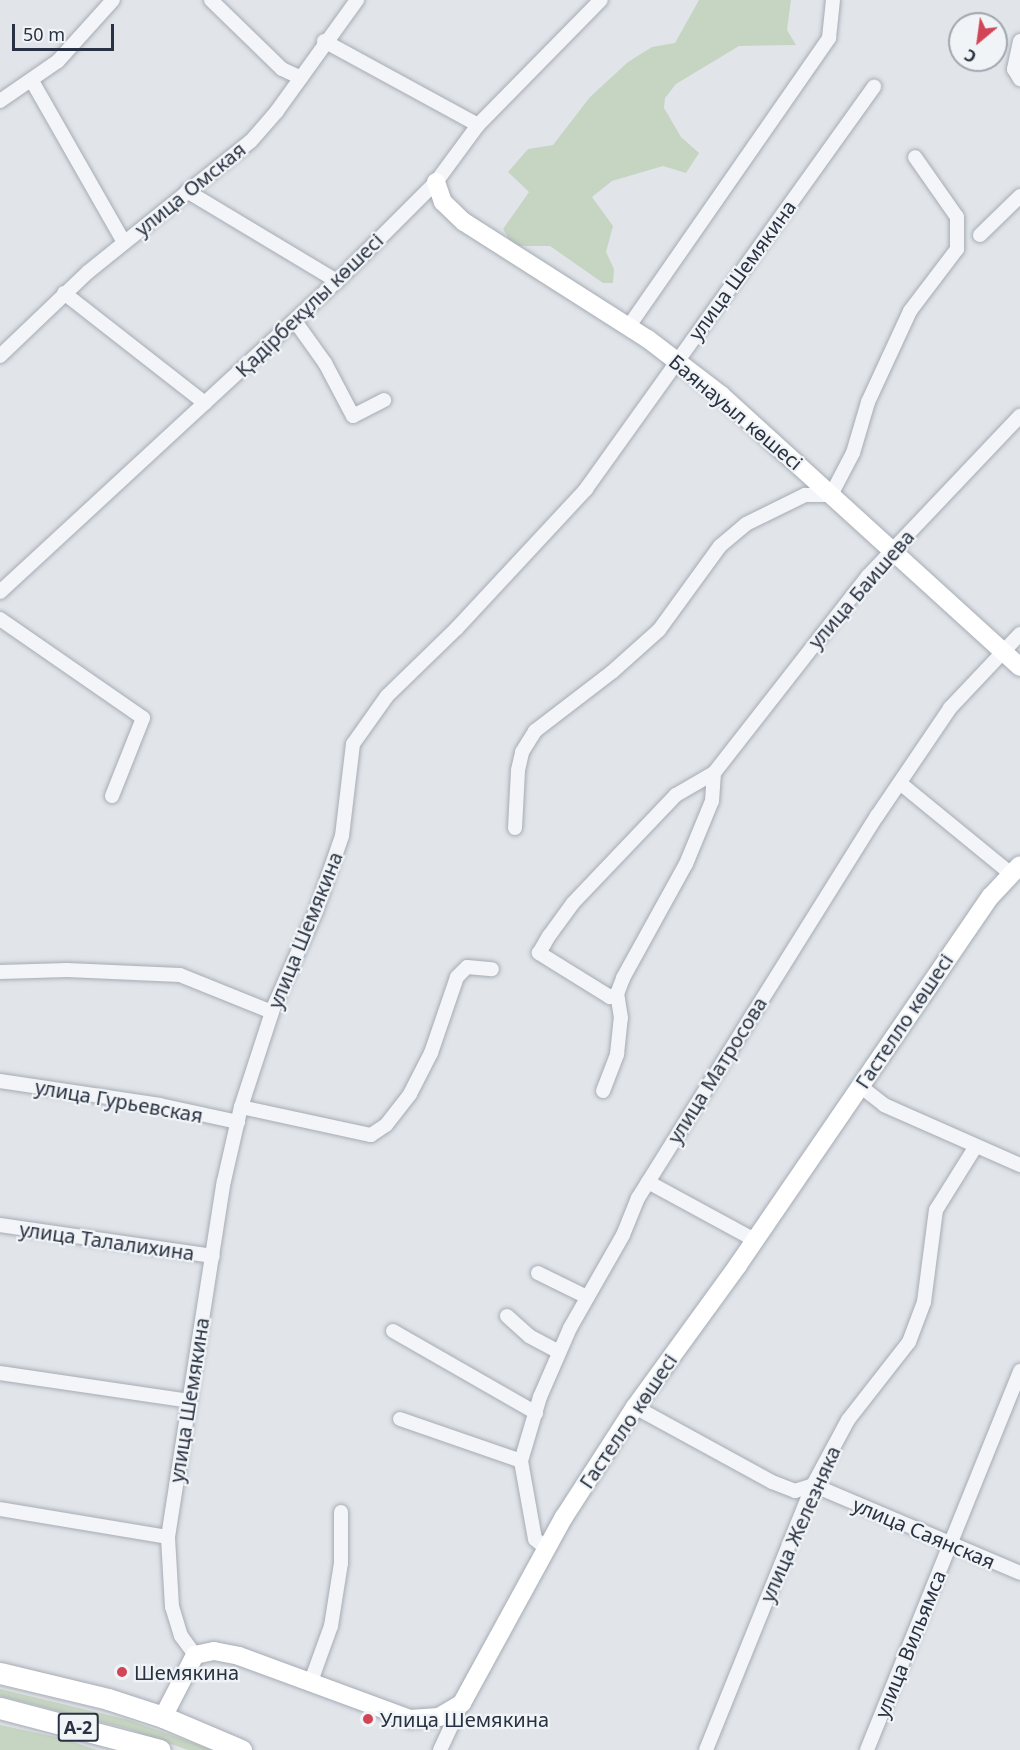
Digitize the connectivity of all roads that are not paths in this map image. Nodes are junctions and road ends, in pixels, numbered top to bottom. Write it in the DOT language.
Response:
graph roads {
  1 [pos="113,0"];
  2 [pos="210,0"];
  3 [pos="357,0"];
  4 [pos="601,0"];
  5 [pos="833,0"];
  6 [pos="324,40"];
  7 [pos="1020,41"];
  8 [pos="301,78"];
  9 [pos="1020,79"];
  10 [pos="32,81"];
  11 [pos="874,86"];
  12 [pos="0,101"];
  13 [pos="478,125"];
  14 [pos="915,157"];
  15 [pos="436,182"];
  16 [pos="187,191"];
  17 [pos="1020,196"];
  18 [pos="980,235"];
  19 [pos="124,242"];
  20 [pos="337,281"];
  21 [pos="64,293"];
  22 [pos="295,321"];
  23 [pos="628,327"];
  24 [pos="0,356"];
  25 [pos="677,360"];
  26 [pos="384,400"];
  27 [pos="205,403"];
  28 [pos="1020,416"];
  29 [pos="831,495"];
  30 [pos="892,550"];
  31 [pos="0,592"];
  32 [pos="0,619"];
  33 [pos="1020,634"];
  34 [pos="1004,652"];
  35 [pos="1020,667"];
  36 [pos="714,773"];
  37 [pos="900,783"];
  38 [pos="112,796"];
  39 [pos="515,828"];
  40 [pos="1015,870"];
  41 [pos="492,969"];
  42 [pos="0,972"];
  43 [pos="617,994"];
  44 [pos="272,1012"];
  45 [pos="0,1081"];
  46 [pos="860,1086"];
  47 [pos="603,1091"];
  48 [pos="241,1107"];
  49 [pos="238,1122"];
  50 [pos="976,1146"];
  51 [pos="1020,1165"];
  52 [pos="648,1182"];
  53 [pos="0,1225"];
  54 [pos="755,1240"];
  55 [pos="213,1256"];
  56 [pos="538,1273"];
  57 [pos="587,1298"];
  58 [pos="507,1316"];
  59 [pos="393,1331"];
  60 [pos="559,1352"];
  61 [pos="1020,1371"];
  62 [pos="0,1373"];
  63 [pos="189,1401"];
  64 [pos="635,1407"];
  65 [pos="536,1413"];
  66 [pos="400,1419"];
  67 [pos="521,1461"];
  68 [pos="813,1485"];
  69 [pos="0,1509"];
  70 [pos="341,1512"];
  71 [pos="168,1537"];
  72 [pos="950,1544"];
  73 [pos="546,1548"];
  74 [pos="1020,1573"];
  75 [pos="195,1655"];
  76 [pos="0,1673"];
  77 [pos="310,1684"];
  78 [pos="462,1703"];
  79 [pos="0,1708"];
  80 [pos="163,1716"];
  81 [pos="108,1734"];
  82 [pos="126,1750"];
  83 [pos="160,1750"];
  84 [pos="241,1750"];
  85 [pos="440,1750"];
  86 [pos="706,1750"];
  87 [pos="867,1750"];
  1 -- 10 [label="street"];
  2 -- 8 [label="street"];
  3 -- 6 [label="street, улица Омская"];
  4 -- 13 [label="street, Қадірбекұлы көшесі"];
  5 -- 23 [label="street"];
  6 -- 8 [label="street, улица Омская"];
  6 -- 13 [label="street"];
  7 -- 9 [label="street"];
  8 -- 16 [label="street, улица Омская"];
  10 -- 12 [label="street"];
  10 -- 19 [label="street"];
  11 -- 25 [label="street, улица Шемякина"];
  13 -- 15 [label="street, Қадірбекұлы көшесі"];
  14 -- 29 [label="street"];
  15 -- 20 [label="street, Қадірбекұлы көшесі"];
  15 -- 23 [label="street, Баянауыл көшесі"];
  16 -- 19 [label="street, улица Омская"];
  16 -- 20 [label="street"];
  17 -- 18 [label="street"];
  19 -- 21 [label="street, улица Омская"];
  20 -- 22 [label="street, Қадірбекұлы көшесі"];
  21 -- 24 [label="street, улица Омская"];
  21 -- 27 [label="street"];
  22 -- 26 [label="street"];
  22 -- 27 [label="street, Қадірбекұлы көшесі"];
  23 -- 25 [label="street, Баянауыл көшесі"];
  25 -- 29 [label="street, Баянауыл көшесі"];
  25 -- 44 [label="street, улица Шемякина"];
  27 -- 31 [label="street, Қадірбекұлы көшесі"];
  28 -- 30 [label="street, улица Баишева"];
  29 -- 30 [label="street, Баянауыл көшесі"];
  29 -- 39 [label="street"];
  30 -- 34 [label="street, Баянауыл көшесі"];
  30 -- 36 [label="street, улица Баишева"];
  32 -- 38 [label="street"];
  33 -- 34 [label="street, улица Матросова"];
  34 -- 35 [label="street, Баянауыл көшесі"];
  34 -- 37 [label="street, улица Матросова"];
  36 -- 43 [label="street"];
  36 -- 43 [label="street, улица Баишева"];
  37 -- 40 [label="street"];
  37 -- 52 [label="street, улица Матросова"];
  40 -- 46 [label="street, Гастелло көшесі"];
  41 -- 48 [label="street"];
  42 -- 44 [label="street"];
  43 -- 47 [label="street"];
  44 -- 48 [label="street, улица Шемякина"];
  45 -- 49 [label="street, улица Гурьевская"];
  46 -- 50 [label="street"];
  46 -- 54 [label="street, Гастелло көшесі"];
  48 -- 49 [label="street, улица Шемякина"];
  49 -- 55 [label="street, улица Шемякина"];
  50 -- 51 [label="street"];
  50 -- 68 [label="street, улица Железняка"];
  52 -- 54 [label="street"];
  52 -- 57 [label="street, улица Матросова"];
  53 -- 55 [label="street, улица Талалихина"];
  54 -- 64 [label="street, Гастелло көшесі"];
  55 -- 63 [label="street, улица Шемякина"];
  56 -- 57 [label="street"];
  57 -- 60 [label="street, улица Матросова"];
  58 -- 60 [label="street"];
  59 -- 65 [label="street"];
  60 -- 65 [label="street, улица Матросова"];
  61 -- 72 [label="street, улица Вильямса"];
  62 -- 63 [label="street"];
  63 -- 71 [label="street, улица Шемякина"];
  64 -- 68 [label="street, улица Саянская"];
  64 -- 73 [label="street, Гастелло көшесі"];
  65 -- 67 [label="street, улица Матросова"];
  66 -- 67 [label="street"];
  67 -- 73 [label="street, улица Матросова"];
  68 -- 72 [label="street, улица Саянская"];
  68 -- 86 [label="street, улица Железняка"];
  69 -- 71 [label="street"];
  70 -- 77 [label="street"];
  71 -- 75 [label="street, улица Шемякина"];
  72 -- 74 [label="street, улица Саянская"];
  72 -- 87 [label="street, улица Вильямса"];
  73 -- 78 [label="street, Гастелло көшесі"];
  75 -- 77 [label="street"];
  75 -- 80 [label="street"];
  76 -- 80 [label="main road, A-2"];
  77 -- 78 [label="street"];
  78 -- 85 [label="street"];
  79 -- 81 [label="main road, A-2"];
  80 -- 84 [label="main road"];
  81 -- 82 [label="street"];
  81 -- 83 [label="main road, A-2"];
}
